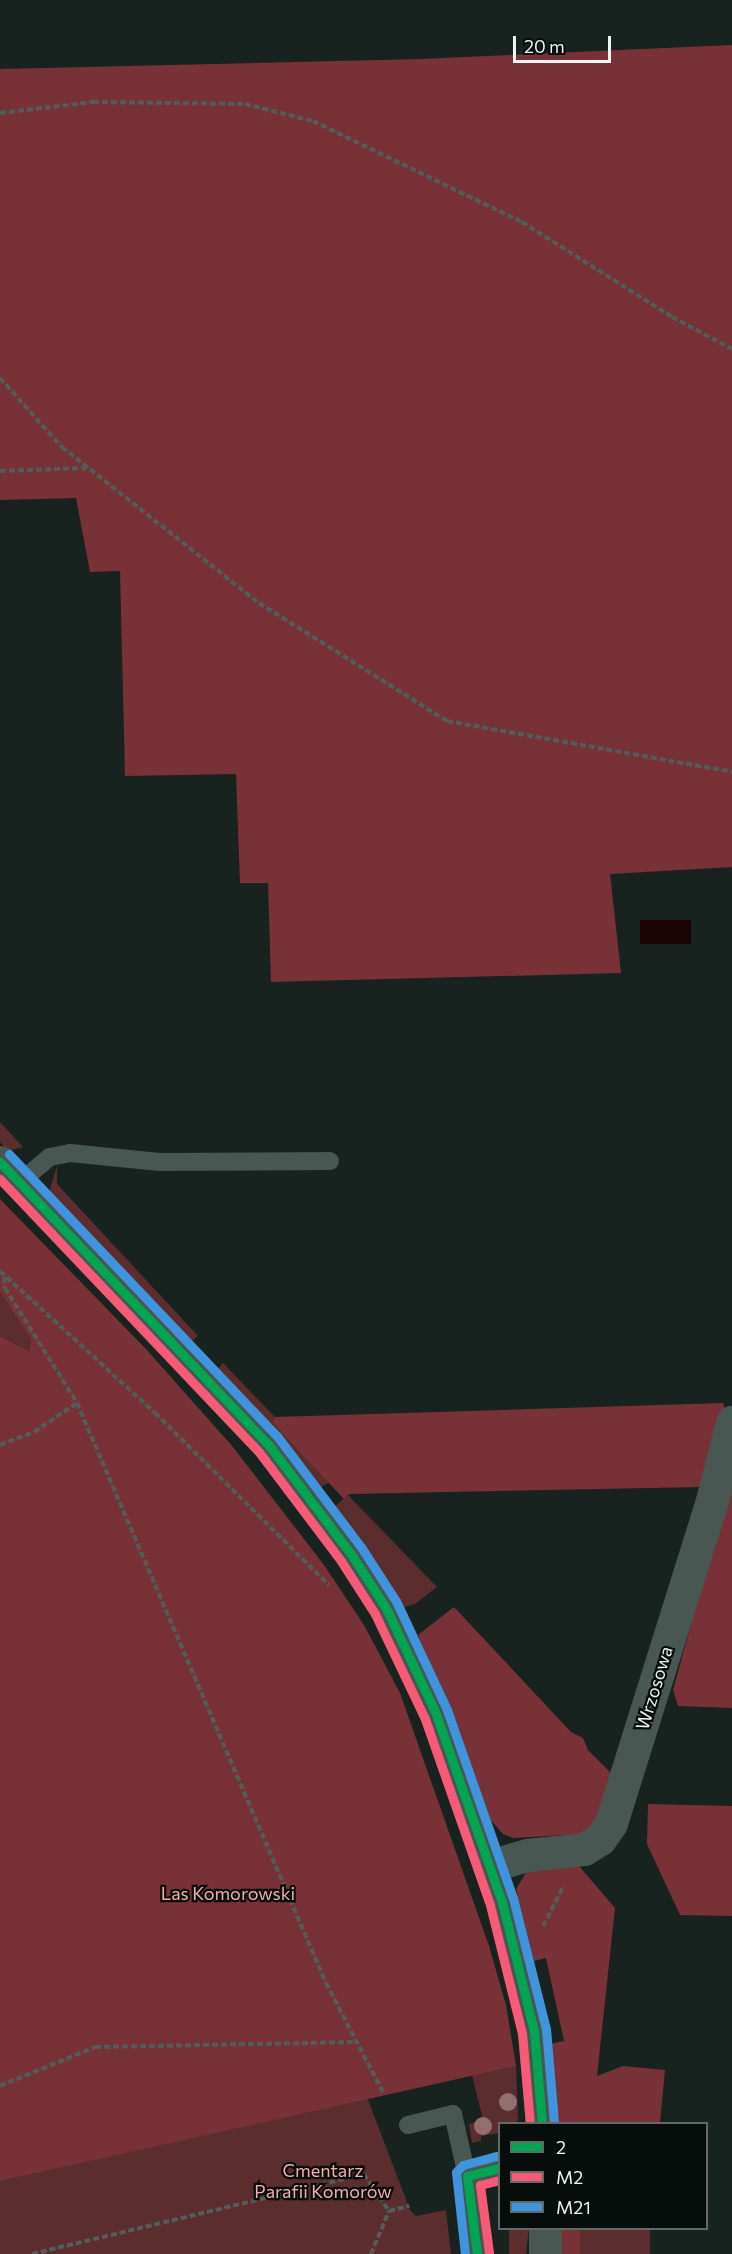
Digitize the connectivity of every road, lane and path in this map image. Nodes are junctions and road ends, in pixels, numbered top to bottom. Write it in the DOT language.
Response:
graph roads {
  1 [pos="0,113"];
  2 [pos="732,349"];
  3 [pos="0,378"];
  4 [pos="88,468"];
  5 [pos="0,471"];
  6 [pos="732,772"];
  7 [pos="330,1161"];
  8 [pos="10,1172"];
  9 [pos="0,1271"];
  10 [pos="4,1277"];
  11 [pos="77,1403"];
  12 [pos="732,1422"];
  13 [pos="0,1445"];
  14 [pos="338,1593"];
  15 [pos="587,1846"];
  16 [pos="489,1866"];
  17 [pos="542,1934"];
  18 [pos="357,2042"];
  19 [pos="0,2086"];
  20 [pos="384,2094"];
  21 [pos="542,2122"];
  22 [pos="408,2125"];
  23 [pos="498,2168"];
  24 [pos="467,2176"];
  25 [pos="409,2206"];
  26 [pos="389,2211"];
  27 [pos="545,2230"];
  28 [pos="32,2254"];
  29 [pos="370,2254"];
  30 [pos="477,2254"];
  31 [pos="545,2254"];
  1 -- 2 [label="path"];
  3 -- 4 [label="path"];
  4 -- 5 [label="path"];
  4 -- 6 [label="path"];
  7 -- 8 [label="lane"];
  8 -- 16 [label="street"];
  9 -- 10 [label="path"];
  10 -- 11 [label="path"];
  10 -- 14 [label="path"];
  11 -- 13 [label="path"];
  11 -- 18 [label="path"];
  12 -- 15 [label="street, Wrzosowa"];
  15 -- 16 [label="street"];
  15 -- 17 [label="path"];
  16 -- 21 [label="street"];
  18 -- 19 [label="path"];
  18 -- 20 [label="path"];
  22 -- 24 [label="lane"];
  23 -- 24 [label="lane"];
  24 -- 30 [label="lane"];
  25 -- 26 [label="path"];
  26 -- 28 [label="path"];
  26 -- 29 [label="path"];
  27 -- 31 [label="street"];
}
